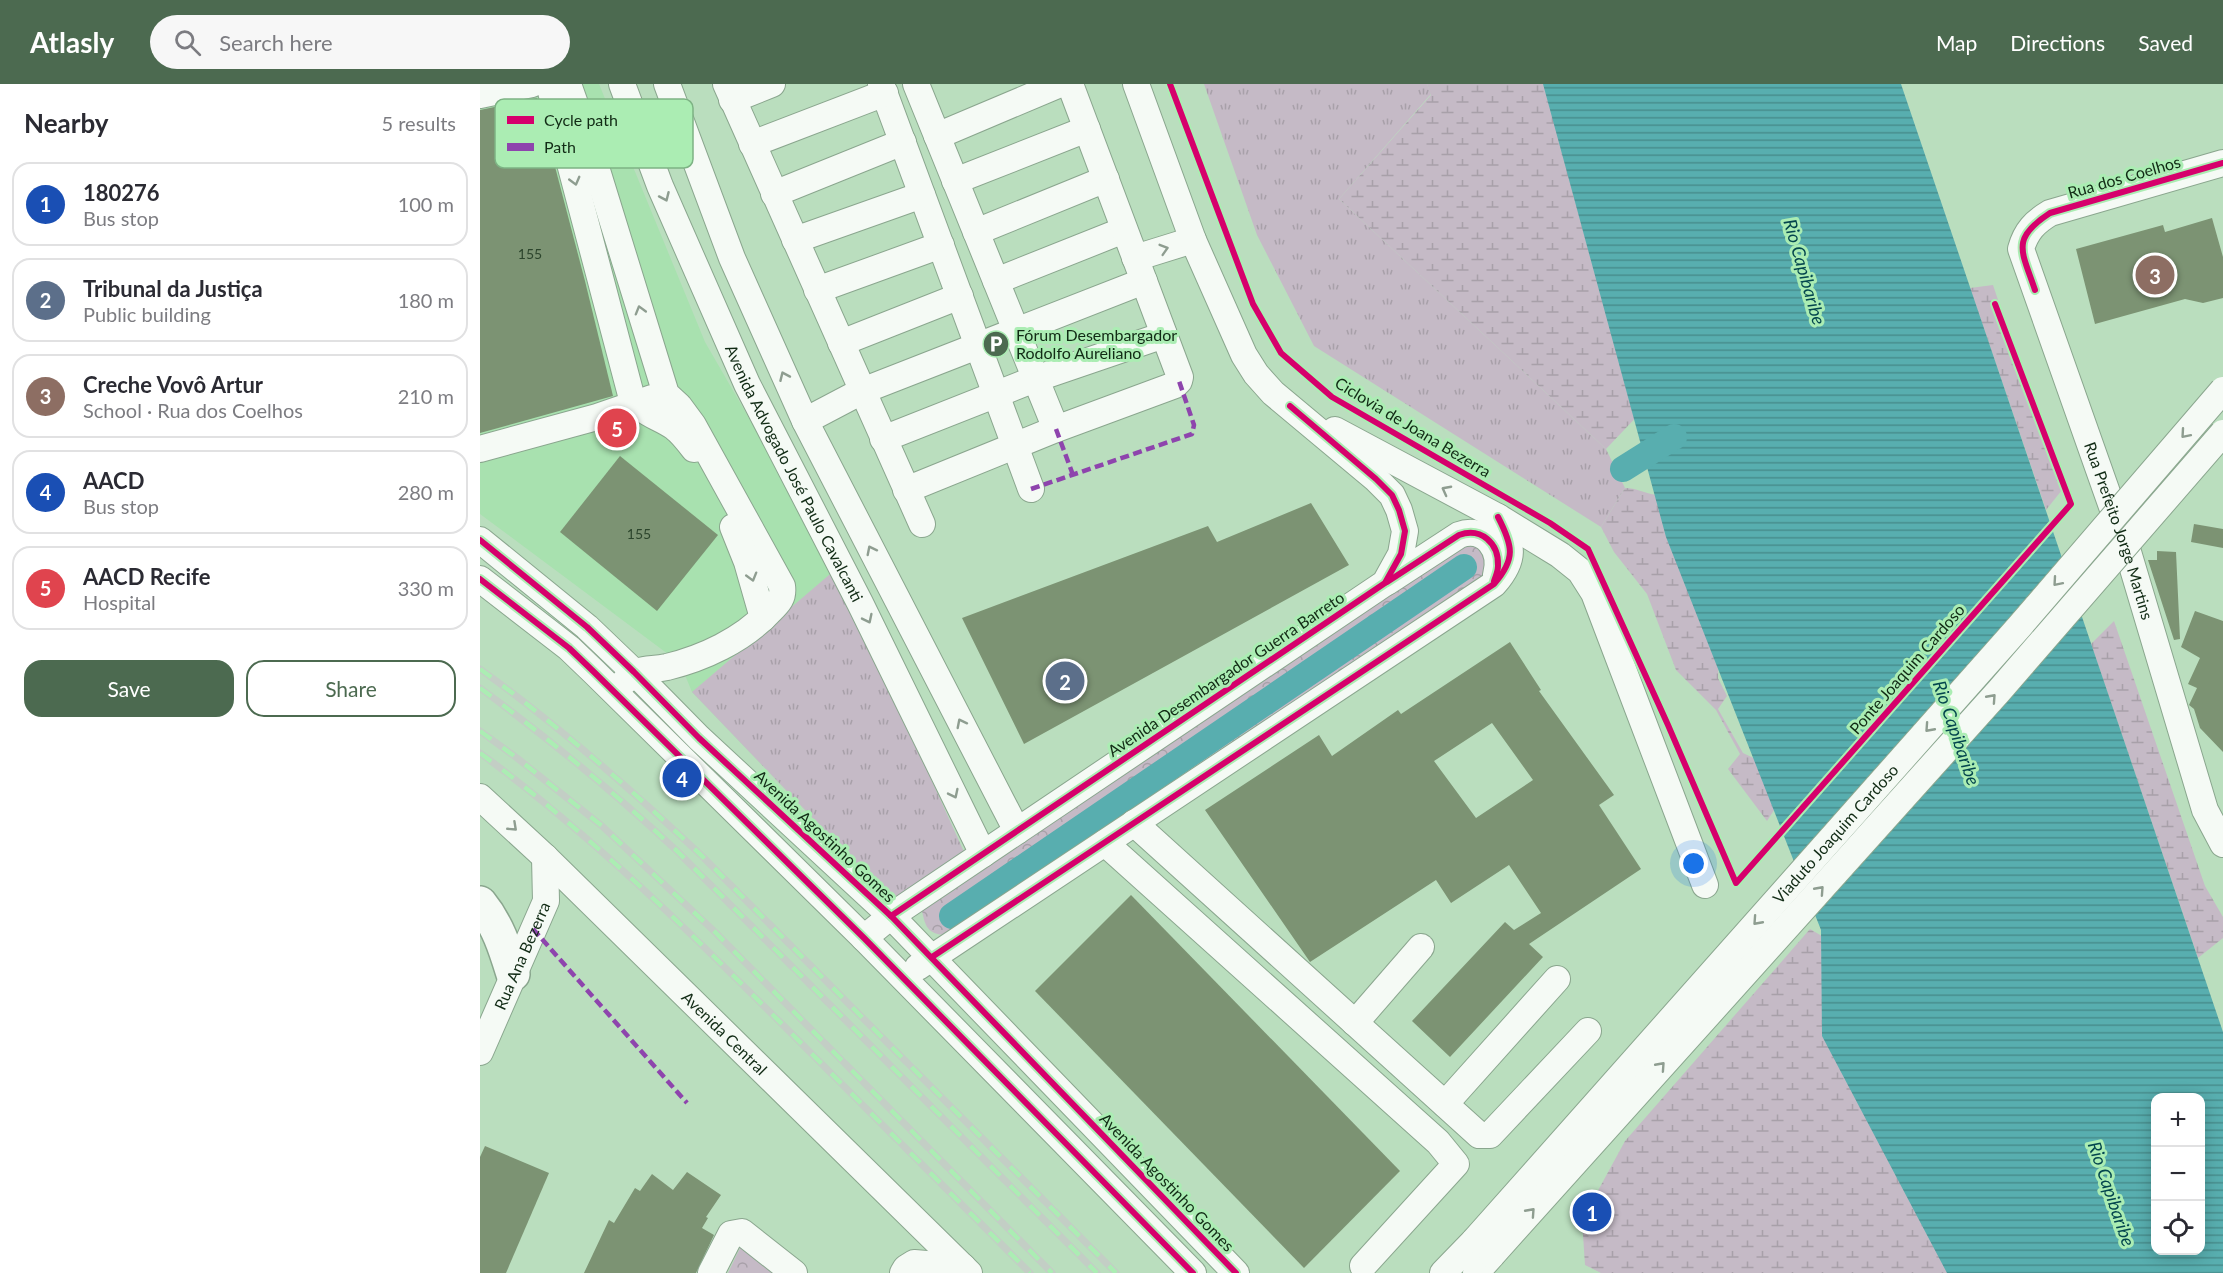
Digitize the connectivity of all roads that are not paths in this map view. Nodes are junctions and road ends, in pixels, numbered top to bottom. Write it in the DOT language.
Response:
graph roads {
  1 [pos="532,84"];
  2 [pos="549,84"];
  3 [pos="568,84"];
  4 [pos="622,84"];
  5 [pos="667,84"];
  6 [pos="772,84"];
  7 [pos="916,84"];
  8 [pos="1060,84"];
  9 [pos="1070,84"];
  10 [pos="1136,84"];
  11 [pos="883,89"];
  12 [pos="729,92"];
  13 [pos="480,95"];
  14 [pos="556,99"];
  15 [pos="570,99"];
  16 [pos="628,99"];
  17 [pos="673,99"];
  18 [pos="1087,129"];
  19 [pos="937,136"];
  20 [pos="903,142"];
  21 [pos="752,144"];
  22 [pos="693,154"];
  23 [pos="2223,163"];
  24 [pos="580,168"];
  25 [pos="587,168"];
  26 [pos="653,168"];
  27 [pos="1106,179"];
  28 [pos="955,181"];
  29 [pos="774,194"];
  30 [pos="922,195"];
  31 [pos="2035,222"];
  32 [pos="1125,230"];
  33 [pos="976,232"];
  34 [pos="795,240"];
  35 [pos="1193,240"];
  36 [pos="941,245"];
  37 [pos="625,259"];
  38 [pos="596,265"];
  39 [pos="1139,269"];
  40 [pos="996,280"];
  41 [pos="817,290"];
  42 [pos="960,296"];
  43 [pos="1016,331"];
  44 [pos="1164,335"];
  45 [pos="841,343"];
  46 [pos="978,346"];
  47 [pos="651,349"];
  48 [pos="621,358"];
  49 [pos="1035,379"];
  50 [pos="2223,390"];
  51 [pos="862,391"];
  52 [pos="666,394"];
  53 [pos="996,394"];
  54 [pos="636,403"];
  55 [pos="1290,406"];
  56 [pos="805,421"];
  57 [pos="1056,429"];
  58 [pos="2223,433"];
  59 [pos="884,439"];
  60 [pos="1015,446"];
  61 [pos="480,449"];
  62 [pos="1031,489"];
  63 [pos="906,490"];
  64 [pos="1498,517"];
  65 [pos="922,524"];
  66 [pos="480,540"];
  67 [pos="480,579"];
  68 [pos="1385,583"];
  69 [pos="1494,584"];
  70 [pos="763,618"];
  71 [pos="634,672"];
  72 [pos="615,693"];
  73 [pos="480,797"];
  74 [pos="1134,823"];
  75 [pos="1017,831"];
  76 [pos="1105,843"];
  77 [pos="2223,844"];
  78 [pos="983,854"];
  79 [pos="546,857"];
  80 [pos="1706,885"];
  81 [pos="485,909"];
  82 [pos="891,916"];
  83 [pos="864,938"];
  84 [pos="1421,947"];
  85 [pos="932,957"];
  86 [pos="513,974"];
  87 [pos="903,977"];
  88 [pos="1557,980"];
  89 [pos="1355,1023"];
  90 [pos="1588,1031"];
  91 [pos="480,1052"];
  92 [pos="1445,1104"];
  93 [pos="1481,1256"];
  94 [pos="1363,1266"];
  95 [pos="966,1270"];
  96 [pos="711,1273"];
  97 [pos="794,1273"];
  98 [pos="903,1273"];
  99 [pos="1193,1273"];
  100 [pos="1236,1273"];
  101 [pos="1443,1273"];
  1 -- 13 [label="street"];
  2 -- 14 [label="street"];
  3 -- 15 [label="street"];
  4 -- 16 [label="street, Avenida Advogado José Paulo Cavalcanti, one-way"];
  17 -- 5 [label="street, Avenida Advogado José Paulo Cavalcanti, one-way"];
  6 -- 12 [label="street"];
  7 -- 19 [label="street"];
  8 -- 19 [label="street"];
  9 -- 18 [label="street"];
  10 -- 35 [label="street, Avenida Desembargador Guerra Barreto"];
  11 -- 20 [label="street"];
  11 -- 21 [label="street"];
  12 -- 21 [label="street"];
  18 -- 27 [label="street"];
  18 -- 28 [label="street"];
  19 -- 28 [label="street"];
  20 -- 29 [label="street"];
  20 -- 30 [label="street"];
  21 -- 29 [label="street"];
  56 -- 22 [label="street, Avenida Advogado José Paulo Cavalcanti, one-way"];
  23 -- 31 [label="street, Rua dos Coelhos"];
  24 -- 38 [label="street, one-way"];
  25 -- 37 [label="street"];
  26 -- 78 [label="street, Avenida Advogado José Paulo Cavalcanti, one-way"];
  27 -- 32 [label="street"];
  27 -- 33 [label="street"];
  28 -- 33 [label="street"];
  29 -- 34 [label="street"];
  30 -- 34 [label="street"];
  30 -- 36 [label="street"];
  31 -- 77 [label="street, Rua Prefeito Jorge Martins"];
  32 -- 39 [label="street"];
  32 -- 40 [label="street"];
  33 -- 40 [label="street"];
  34 -- 41 [label="street"];
  39 -- 35 [label="street, one-way"];
  35 -- 55 [label="street, Avenida Desembargador Guerra Barreto"];
  36 -- 41 [label="street"];
  36 -- 42 [label="street"];
  37 -- 38 [label="street"];
  47 -- 37 [label="street, one-way"];
  38 -- 48 [label="street"];
  39 -- 43 [label="street"];
  39 -- 44 [label="street"];
  40 -- 43 [label="street"];
  41 -- 45 [label="street"];
  42 -- 45 [label="street"];
  42 -- 46 [label="street"];
  43 -- 46 [label="street"];
  43 -- 49 [label="street"];
  44 -- 49 [label="street"];
  44 -- 57 [label="street"];
  45 -- 51 [label="street"];
  46 -- 51 [label="street"];
  46 -- 53 [label="street"];
  47 -- 48 [label="street"];
  47 -- 52 [label="street"];
  48 -- 54 [label="street"];
  49 -- 53 [label="street"];
  49 -- 57 [label="street"];
  50 -- 93 [label="street, Viaduto Joaquim Cardoso, one-way, bridge"];
  51 -- 56 [label="street"];
  51 -- 59 [label="street"];
  52 -- 54 [label="street"];
  52 -- 70 [label="street"];
  53 -- 59 [label="street"];
  53 -- 60 [label="street"];
  54 -- 61 [label="street"];
  54 -- 70 [label="street, one-way"];
  64 -- 55 [label="street, Avenida Desembargador Guerra Barreto, one-way"];
  55 -- 68 [label="street, Avenida Desembargador Guerra Barreto"];
  75 -- 56 [label="street, Avenida Advogado José Paulo Cavalcanti, one-way"];
  57 -- 60 [label="street"];
  93 -- 58 [label="street, Viaduto Joaquim Cardoso, one-way, bridge"];
  59 -- 63 [label="street"];
  60 -- 62 [label="street"];
  60 -- 63 [label="street"];
  63 -- 65 [label="street"];
  64 -- 69 [label="street"];
  64 -- 80 [label="street, Avenida Desembargador Guerra Barreto"];
  66 -- 71 [label="street, Avenida Agostinho Gomes"];
  67 -- 72 [label="street"];
  68 -- 69 [label="street"];
  68 -- 75 [label="street, Avenida Desembargador Guerra Barreto"];
  69 -- 74 [label="street"];
  70 -- 71 [label="street"];
  71 -- 72 [label="street"];
  71 -- 82 [label="street, Avenida Agostinho Gomes"];
  72 -- 83 [label="street"];
  73 -- 79 [label="street, Avenida Central, one-way"];
  74 -- 76 [label="street"];
  74 -- 89 [label="street"];
  75 -- 78 [label="street, Avenida Desembargador Guerra Barreto"];
  76 -- 85 [label="street"];
  76 -- 94 [label="street"];
  78 -- 82 [label="street, Avenida Desembargador Guerra Barreto"];
  79 -- 86 [label="street, Rua Ana Bezerra"];
  79 -- 95 [label="street, Avenida Central"];
  81 -- 86 [label="highway"];
  82 -- 83 [label="street, Avenida Desembargador Guerra Barreto"];
  82 -- 85 [label="street, Avenida Agostinho Gomes"];
  83 -- 87 [label="street"];
  84 -- 89 [label="street"];
  85 -- 87 [label="street"];
  85 -- 100 [label="street, Avenida Agostinho Gomes"];
  86 -- 91 [label="street, Rua Ana Bezerra"];
  87 -- 99 [label="street"];
  88 -- 92 [label="street"];
  89 -- 92 [label="street"];
  90 -- 92 [label="street"];
  93 -- 101 [label="street, Viaduto Joaquim Cardoso"];
  95 -- 98 [label="street"];
  96 -- 97 [label="street"];
}
